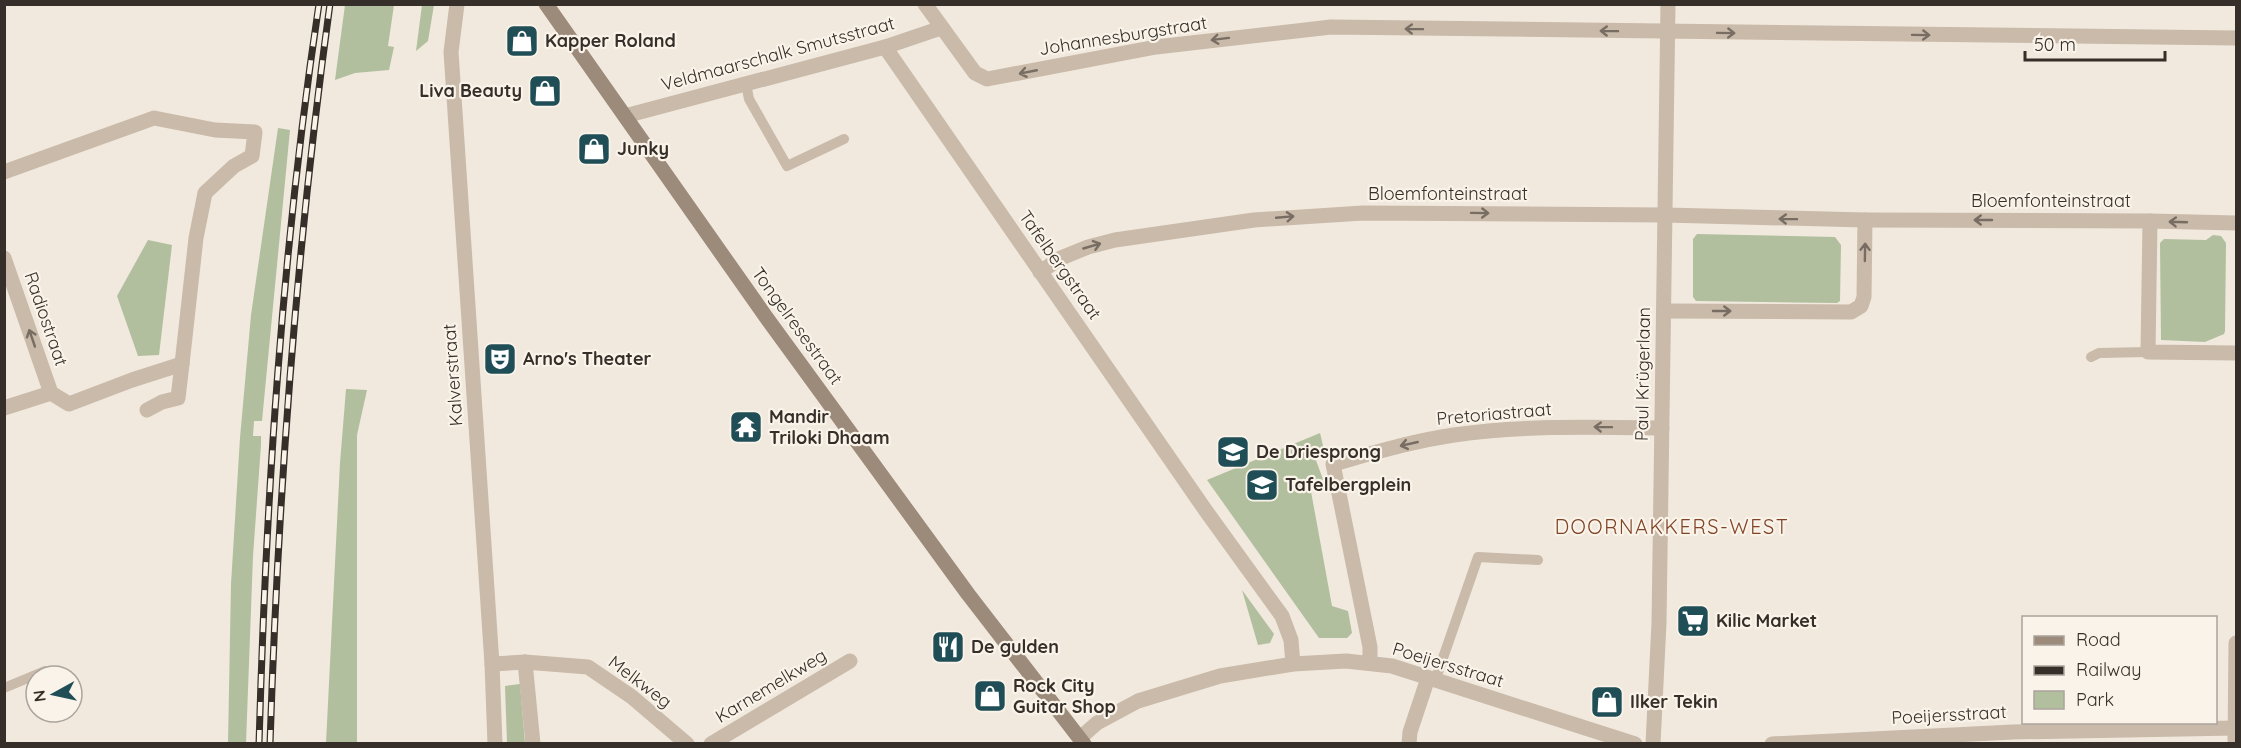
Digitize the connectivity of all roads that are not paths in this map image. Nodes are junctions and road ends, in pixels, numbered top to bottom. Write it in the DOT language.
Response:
graph roads {
  1 [pos="457,4"];
  2 [pos="926,4"];
  3 [pos="1668,4"];
  4 [pos="546,7"];
  5 [pos="941,28"];
  6 [pos="1668,32"];
  7 [pos="2236,38"];
  8 [pos="885,47"];
  9 [pos="746,84"];
  10 [pos="625,116"];
  11 [pos="844,139"];
  12 [pos="4,172"];
  13 [pos="1665,215"];
  14 [pos="1865,220"];
  15 [pos="2150,221"];
  16 [pos="2236,224"];
  17 [pos="4,258"];
  18 [pos="1040,272"];
  19 [pos="1664,311"];
  20 [pos="2148,352"];
  21 [pos="2236,353"];
  22 [pos="2091,357"];
  23 [pos="182,364"];
  24 [pos="51,393"];
  25 [pos="4,408"];
  26 [pos="147,410"];
  27 [pos="1662,428"];
  28 [pos="1538,560"];
  29 [pos="2236,643"];
  30 [pos="525,662"];
  31 [pos="850,662"];
  32 [pos="1370,663"];
  33 [pos="492,664"];
  34 [pos="1293,664"];
  35 [pos="24,680"];
  36 [pos="1431,680"];
  37 [pos="4,688"];
  38 [pos="2235,733"];
  39 [pos="2014,738"];
  40 [pos="1082,741"];
  41 [pos="495,744"];
  42 [pos="532,744"];
  43 [pos="687,744"];
  44 [pos="711,744"];
  45 [pos="1409,744"];
  46 [pos="1635,744"];
  47 [pos="1653,744"];
  48 [pos="1772,744"];
  1 -- 33 [label="street, Kalverstraat"];
  2 -- 5 [label="street"];
  3 -- 6 [label="street, Paul Krügerlaan"];
  4 -- 10 [label="main road, Tongelresestraat"];
  6 -- 5 [label="street, Johannesburgstraat, one-way"];
  5 -- 8 [label="street, Veldmaarschalk Smutsstraat"];
  6 -- 7 [label="street, Johannesburgstraat, one-way"];
  6 -- 13 [label="street, Paul Krügerlaan"];
  8 -- 9 [label="street, Veldmaarschalk Smutsstraat"];
  8 -- 18 [label="street, Tafelbergstraat"];
  9 -- 10 [label="street, Veldmaarschalk Smutsstraat"];
  9 -- 11 [label="lane"];
  10 -- 40 [label="main road, Tongelresestraat"];
  12 -- 23 [label="street"];
  14 -- 13 [label="street, Bloemfonteinstraat, one-way"];
  18 -- 13 [label="street, Bloemfonteinstraat, one-way"];
  13 -- 19 [label="street, Paul Krügerlaan"];
  15 -- 14 [label="street, Bloemfonteinstraat, one-way"];
  19 -- 14 [label="street, one-way"];
  16 -- 15 [label="street, Bloemfonteinstraat, one-way"];
  15 -- 20 [label="street"];
  24 -- 17 [label="street, Radiostraat, one-way"];
  18 -- 34 [label="street, Tafelbergstraat"];
  19 -- 27 [label="street, Paul Krügerlaan"];
  20 -- 21 [label="street"];
  20 -- 22 [label="lane"];
  23 -- 24 [label="street"];
  23 -- 26 [label="street"];
  24 -- 25 [label="street"];
  27 -- 32 [label="street, Pretoriastraat, one-way"];
  27 -- 47 [label="street, Paul Krügerlaan"];
  28 -- 36 [label="lane"];
  29 -- 38 [label="street"];
  30 -- 33 [label="street, Melkweg"];
  30 -- 42 [label="street"];
  30 -- 43 [label="street, Melkweg"];
  31 -- 44 [label="street, Karnemelkweg"];
  32 -- 34 [label="street, Poeijersstraat"];
  32 -- 36 [label="street, Poeijersstraat"];
  33 -- 41 [label="street, Kalverstraat"];
  34 -- 40 [label="street, Poeijersstraat"];
  35 -- 37 [label="lane"];
  36 -- 45 [label="street"];
  36 -- 46 [label="street, Poeijersstraat"];
  38 -- 39 [label="street, Poeijersstraat"];
  39 -- 48 [label="street, Poeijersstraat"];
}
